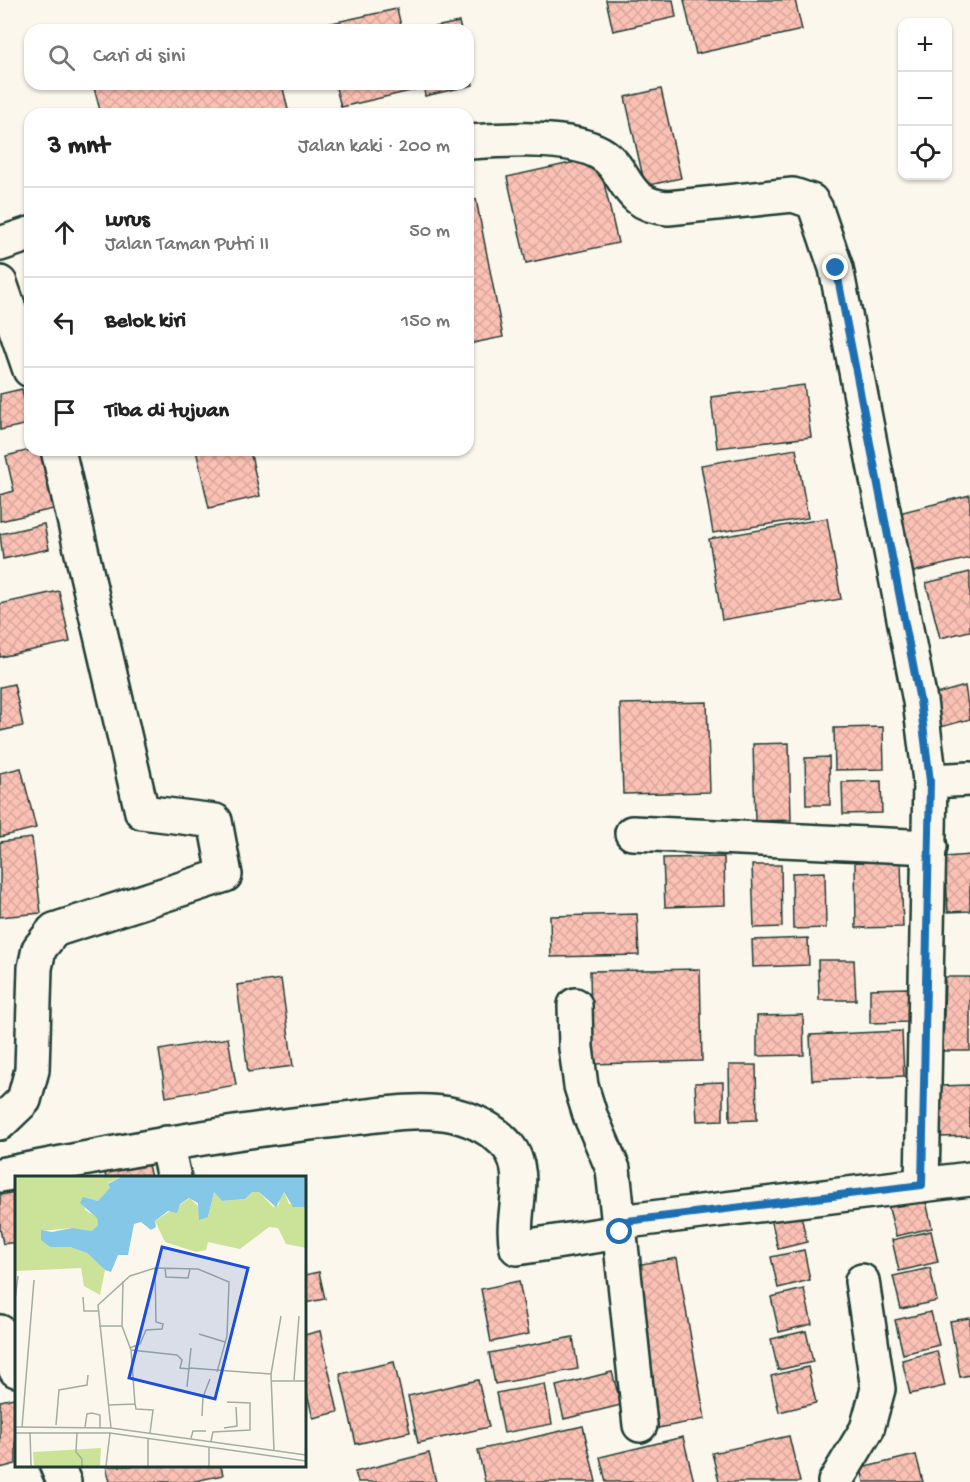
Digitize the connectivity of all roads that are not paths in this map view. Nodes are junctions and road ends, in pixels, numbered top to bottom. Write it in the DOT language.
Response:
graph roads {
  1 [pos="474,142"];
  2 [pos="24,236"];
  3 [pos="0,244"];
  4 [pos="0,284"];
  5 [pos="24,353"];
  6 [pos="59,456"];
  7 [pos="970,779"];
  8 [pos="930,781"];
  9 [pos="632,833"];
  10 [pos="930,847"];
  11 [pos="575,1005"];
  12 [pos="0,1122"];
  13 [pos="166,1143"];
  14 [pos="0,1175"];
  15 [pos="174,1176"];
  16 [pos="970,1179"];
  17 [pos="922,1185"];
  18 [pos="620,1227"];
  19 [pos="862,1281"];
  20 [pos="0,1332"];
  21 [pos="15,1368"];
  22 [pos="640,1425"];
  23 [pos="57,1467"];
  24 [pos="64,1482"];
  25 [pos="835,1482"];
  1 -- 8 [label="street"];
  2 -- 3 [label="street"];
  4 -- 5 [label="street"];
  6 -- 12 [label="street"];
  7 -- 8 [label="street"];
  8 -- 10 [label="street"];
  9 -- 10 [label="street"];
  10 -- 17 [label="street"];
  11 -- 18 [label="street"];
  13 -- 14 [label="street"];
  13 -- 15 [label="street"];
  13 -- 18 [label="street"];
  16 -- 17 [label="street"];
  17 -- 18 [label="street"];
  18 -- 22 [label="street"];
  19 -- 25 [label="street"];
  20 -- 21 [label="street"];
  23 -- 24 [label="street"];
}
